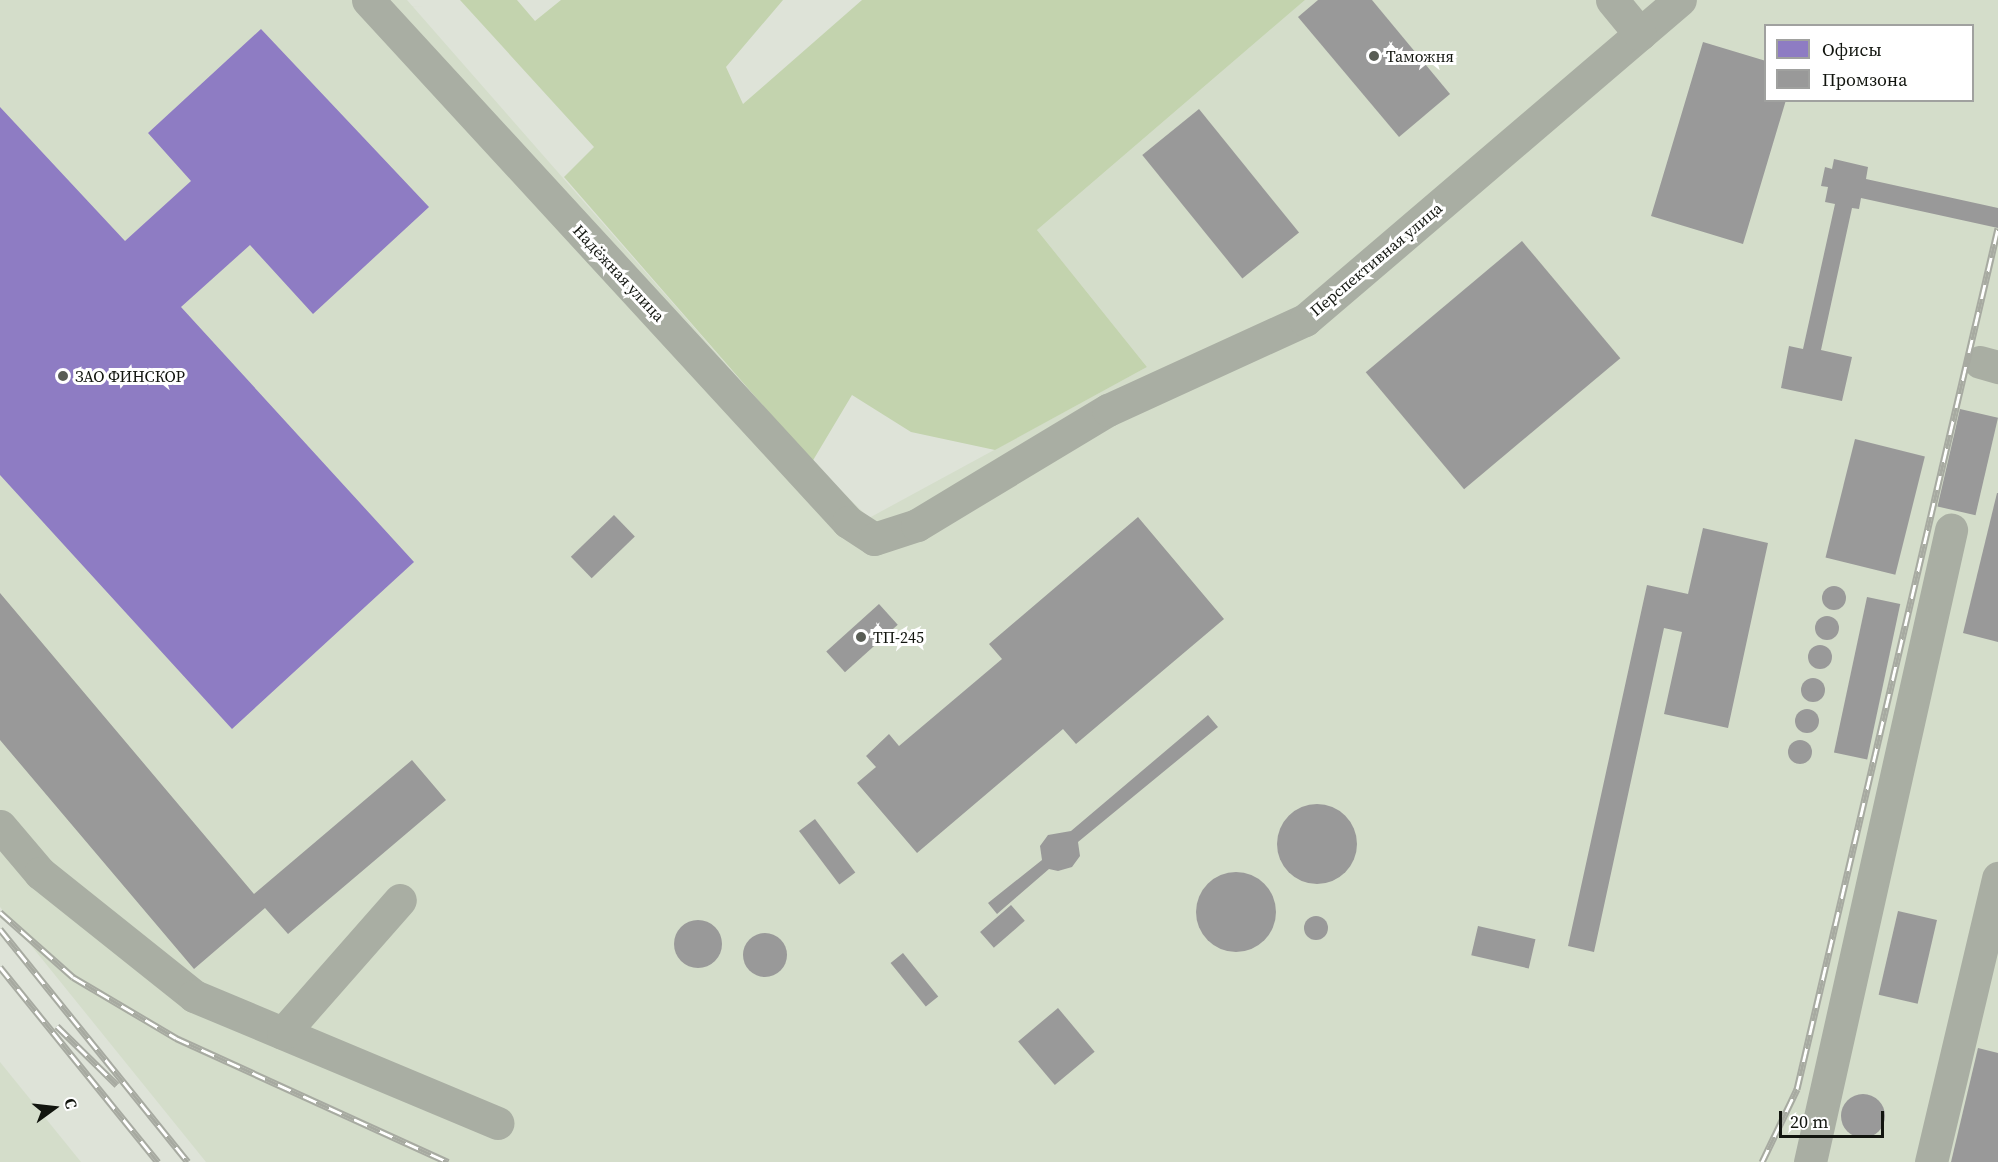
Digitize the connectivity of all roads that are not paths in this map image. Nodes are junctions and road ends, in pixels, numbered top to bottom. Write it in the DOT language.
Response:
graph roads {
  1 [pos="368,0"];
  2 [pos="1612,0"];
  3 [pos="1680,0"];
  4 [pos="1640,34"];
  5 [pos="1951,530"];
  6 [pos="874,539"];
  7 [pos="0,826"];
  8 [pos="1998,878"];
  9 [pos="400,900"];
  10 [pos="283,1033"];
  11 [pos="498,1123"];
  12 [pos="1810,1162"];
  13 [pos="1931,1162"];
  1 -- 6 [label="street, Надёжная улица"];
  2 -- 4 [label="street"];
  3 -- 4 [label="street, Перспективная улица"];
  4 -- 6 [label="street, Перспективная улица"];
  5 -- 12 [label="street"];
  7 -- 10 [label="street"];
  8 -- 13 [label="street"];
  9 -- 10 [label="street"];
  10 -- 11 [label="street"];
}
